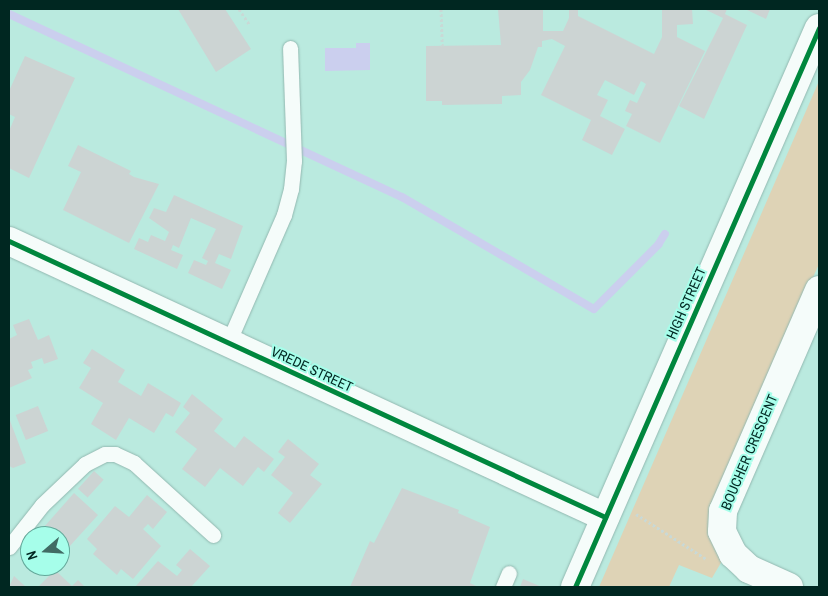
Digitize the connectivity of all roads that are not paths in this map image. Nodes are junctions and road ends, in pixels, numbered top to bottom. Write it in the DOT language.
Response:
graph roads {
  1 [pos="819,28"];
  2 [pos="290,48"];
  3 [pos="9,241"];
  4 [pos="819,290"];
  5 [pos="228,343"];
  6 [pos="617,513"];
  7 [pos="213,534"];
  8 [pos="9,547"];
  9 [pos="509,573"];
  10 [pos="502,587"];
  11 [pos="575,587"];
  12 [pos="790,587"];
  1 -- 6 [label="street, HIGH STREET"];
  2 -- 5 [label="lane"];
  3 -- 5 [label="street, VREDE STREET"];
  4 -- 12 [label="street, BOUCHER CRESCENT"];
  5 -- 6 [label="street, VREDE STREET"];
  6 -- 11 [label="street, HIGH STREET"];
  7 -- 8 [label="lane"];
  9 -- 10 [label="lane"];
}
